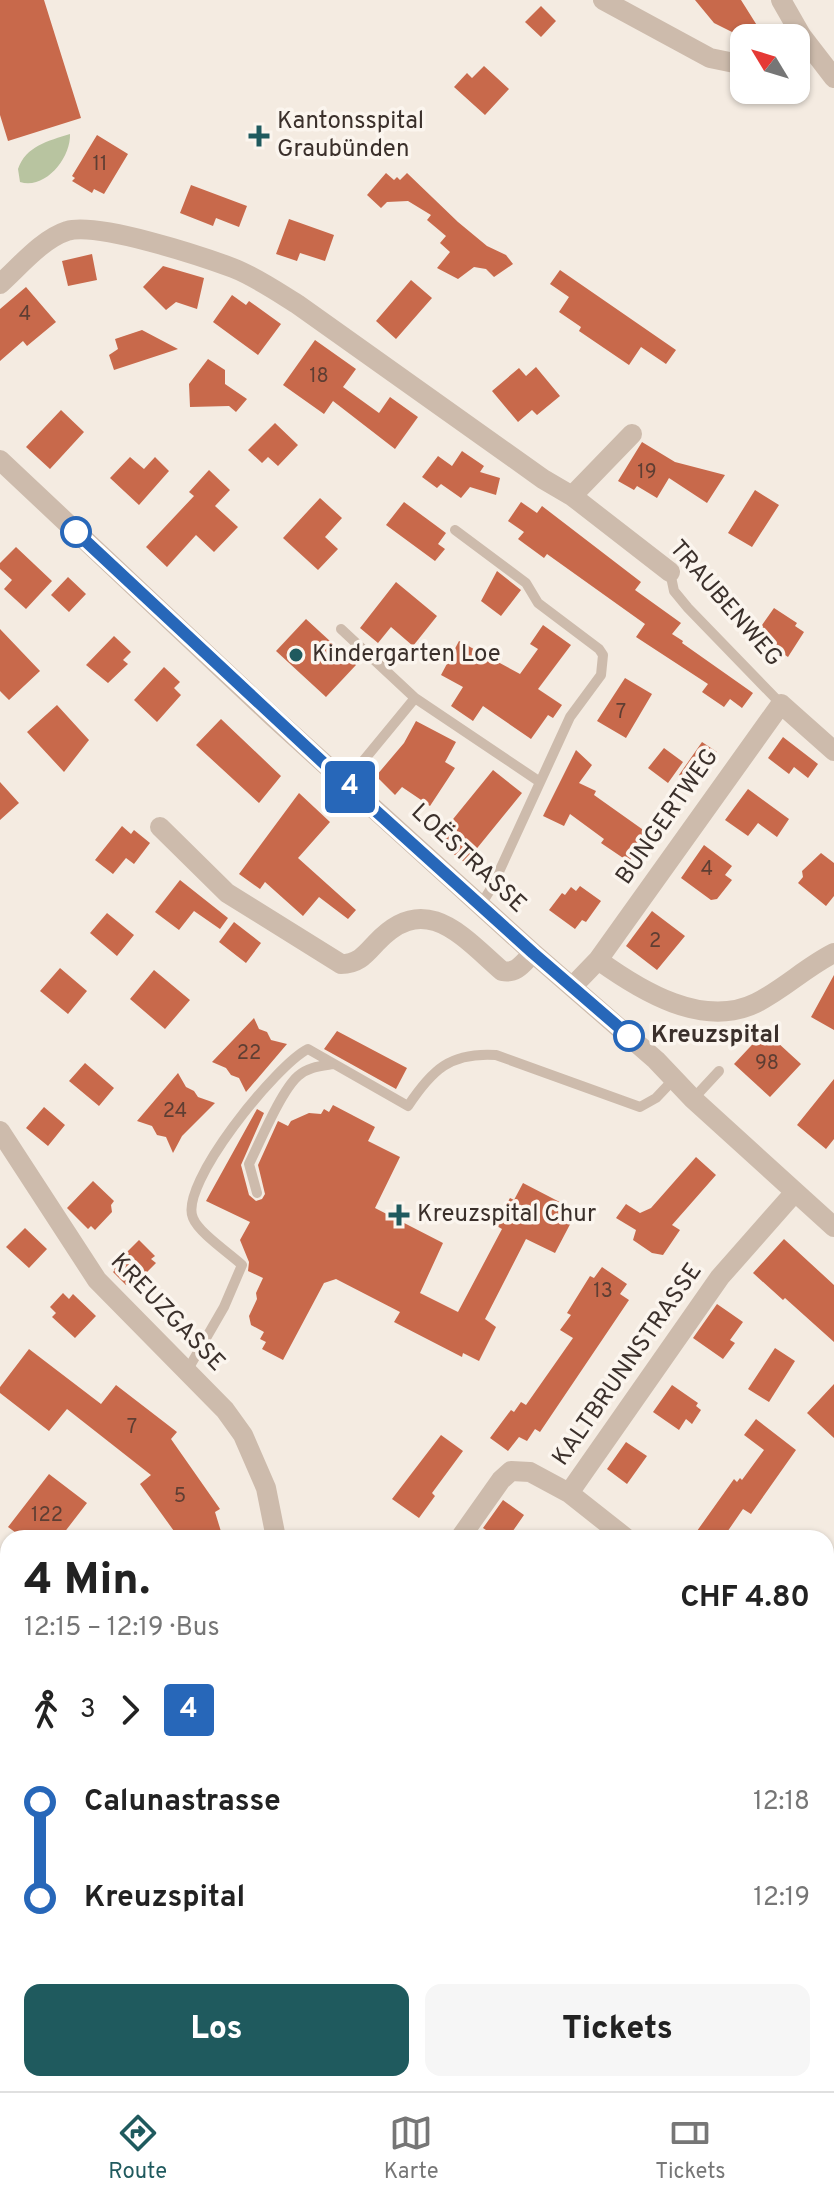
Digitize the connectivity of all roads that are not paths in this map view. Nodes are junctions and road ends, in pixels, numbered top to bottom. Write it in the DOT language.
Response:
graph roads {
  1 [pos="603,0"];
  2 [pos="781,0"];
  3 [pos="814,54"];
  4 [pos="810,56"];
  5 [pos="730,62"];
  6 [pos="834,78"];
  7 [pos="0,284"];
  8 [pos="632,434"];
  9 [pos="0,460"];
  10 [pos="572,496"];
  11 [pos="455,530"];
  12 [pos="670,572"];
  13 [pos="341,629"];
  14 [pos="415,698"];
  15 [pos="781,704"];
  16 [pos="834,751"];
  17 [pos="540,782"];
  18 [pos="345,783"];
  19 [pos="160,827"];
  20 [pos="480,906"];
  21 [pos="533,953"];
  22 [pos="834,953"];
  23 [pos="598,960"];
  24 [pos="572,987"];
  25 [pos="333,1064"];
  26 [pos="719,1071"];
  27 [pos="675,1078"];
  28 [pos="693,1099"];
  29 [pos="0,1131"];
  30 [pos="795,1192"];
  31 [pos="257,1193"];
  32 [pos="834,1227"];
  33 [pos="187,1371"];
  34 [pos="569,1493"];
  35 [pos="274,1530"];
  36 [pos="466,1530"];
  37 [pos="616,1530"];
  1 -- 5 [label="street"];
  2 -- 3 [label="street"];
  3 -- 4 [label="street"];
  3 -- 6 [label="street"];
  7 -- 10 [label="street, TRAUBENWEG"];
  8 -- 10 [label="street"];
  9 -- 18 [label="street, LOËSTRASSE"];
  10 -- 12 [label="street, TRAUBENWEG"];
  11 -- 17 [label="lane"];
  12 -- 15 [label="lane, TRAUBENWEG"];
  13 -- 14 [label="lane"];
  14 -- 17 [label="lane"];
  14 -- 18 [label="lane"];
  15 -- 16 [label="street, TRAUBENWEG"];
  15 -- 23 [label="street, BUNGERTWEG"];
  17 -- 20 [label="lane"];
  18 -- 20 [label="street, LOËSTRASSE"];
  19 -- 21 [label="street"];
  20 -- 21 [label="street, LOËSTRASSE"];
  21 -- 24 [label="street, LOËSTRASSE"];
  22 -- 23 [label="street"];
  23 -- 24 [label="street, BUNGERTWEG"];
  24 -- 27 [label="street, LOËSTRASSE"];
  25 -- 27 [label="lane"];
  25 -- 31 [label="lane"];
  25 -- 33 [label="lane"];
  26 -- 28 [label="lane"];
  27 -- 28 [label="street, LOËSTRASSE"];
  28 -- 30 [label="street, LOËSTRASSE"];
  29 -- 33 [label="street, KREUZGASSE"];
  30 -- 32 [label="street, LOËSTRASSE"];
  30 -- 34 [label="street, KALTBRUNNSTRASSE"];
  33 -- 35 [label="street, KREUZGASSE"];
  34 -- 36 [label="street, KALTBRUNNSTRASSE"];
  34 -- 37 [label="street"];
}
